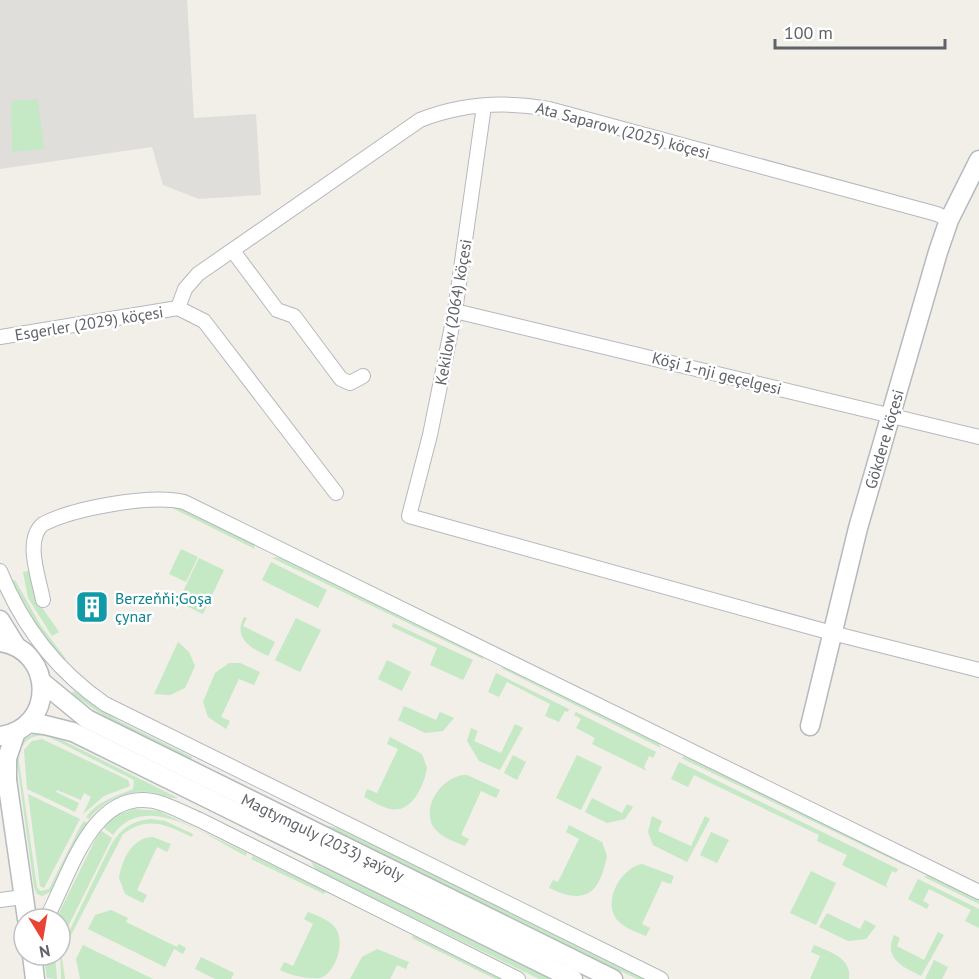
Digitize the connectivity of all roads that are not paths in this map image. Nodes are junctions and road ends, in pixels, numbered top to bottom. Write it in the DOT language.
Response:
graph roads {
  1 [pos="483,106"];
  2 [pos="977,170"];
  3 [pos="949,220"];
  4 [pos="233,251"];
  5 [pos="178,308"];
  6 [pos="455,311"];
  7 [pos="0,337"];
  8 [pos="363,376"];
  9 [pos="891,415"];
  10 [pos="979,437"];
  11 [pos="336,494"];
  12 [pos="0,571"];
  13 [pos="43,600"];
  14 [pos="0,620"];
  15 [pos="832,633"];
  16 [pos="8,644"];
  17 [pos="979,670"];
  18 [pos="42,682"];
  19 [pos="810,726"];
  20 [pos="15,730"];
  21 [pos="225,764"];
  22 [pos="3,772"];
  23 [pos="216,783"];
  24 [pos="208,801"];
  25 [pos="310,806"];
  26 [pos="0,809"];
  27 [pos="200,820"];
  28 [pos="14,832"];
  29 [pos="296,833"];
  30 [pos="282,861"];
  31 [pos="979,892"];
  32 [pos="23,897"];
  33 [pos="0,900"];
  34 [pos="25,907"];
  35 [pos="52,907"];
  36 [pos="518,979"];
  37 [pos="573,979"];
  38 [pos="613,979"];
  39 [pos="661,979"];
  1 -- 3 [label="street, Ata Saparow (2025) köçesi"];
  1 -- 4 [label="street, Ata Saparow (2025) köçesi"];
  1 -- 6 [label="street, Kekilow (2064) köçesi"];
  2 -- 3 [label="main road, Gökdere köçesi"];
  3 -- 9 [label="main road, Gökdere köçesi"];
  4 -- 5 [label="street, Ata Saparow (2025) köçesi"];
  4 -- 8 [label="street"];
  5 -- 7 [label="street, Esgerler (2029) köçesi"];
  5 -- 11 [label="street"];
  6 -- 9 [label="street, Köşi 1-nji geçelgesi"];
  6 -- 15 [label="street, Kekilow (2064) köçesi"];
  9 -- 10 [label="street, Köşi 1-nji geçelgesi"];
  9 -- 15 [label="main road, Gökdere köçesi"];
  12 -- 21 [label="street"];
  13 -- 31 [label="street"];
  14 -- 16 [label="main road"];
  15 -- 17 [label="street"];
  15 -- 19 [label="main road, Gökdere köçesi"];
  16 -- 18 [label="main road"];
  18 -- 20 [label="main road"];
  18 -- 23 [label="main road, Magtymguly (2033) şaýoly"];
  20 -- 22 [label="main road"];
  20 -- 24 [label="main road, Magtymguly (2033) şaýoly"];
  21 -- 23 [label="street"];
  21 -- 25 [label="street"];
  22 -- 28 [label="main road"];
  23 -- 29 [label="main road, Magtymguly (2033) şaýoly"];
  24 -- 27 [label="street"];
  24 -- 29 [label="main road, Magtymguly (2033) şaýoly"];
  25 -- 29 [label="street"];
  25 -- 39 [label="street"];
  26 -- 28 [label="main road"];
  27 -- 30 [label="street"];
  27 -- 35 [label="street"];
  28 -- 32 [label="main road"];
  29 -- 30 [label="street"];
  29 -- 37 [label="main road, Magtymguly (2033) şaýoly"];
  29 -- 38 [label="main road, Magtymguly (2033) şaýoly"];
  30 -- 36 [label="street"];
  32 -- 33 [label="street"];
  32 -- 34 [label="main road"];
}
